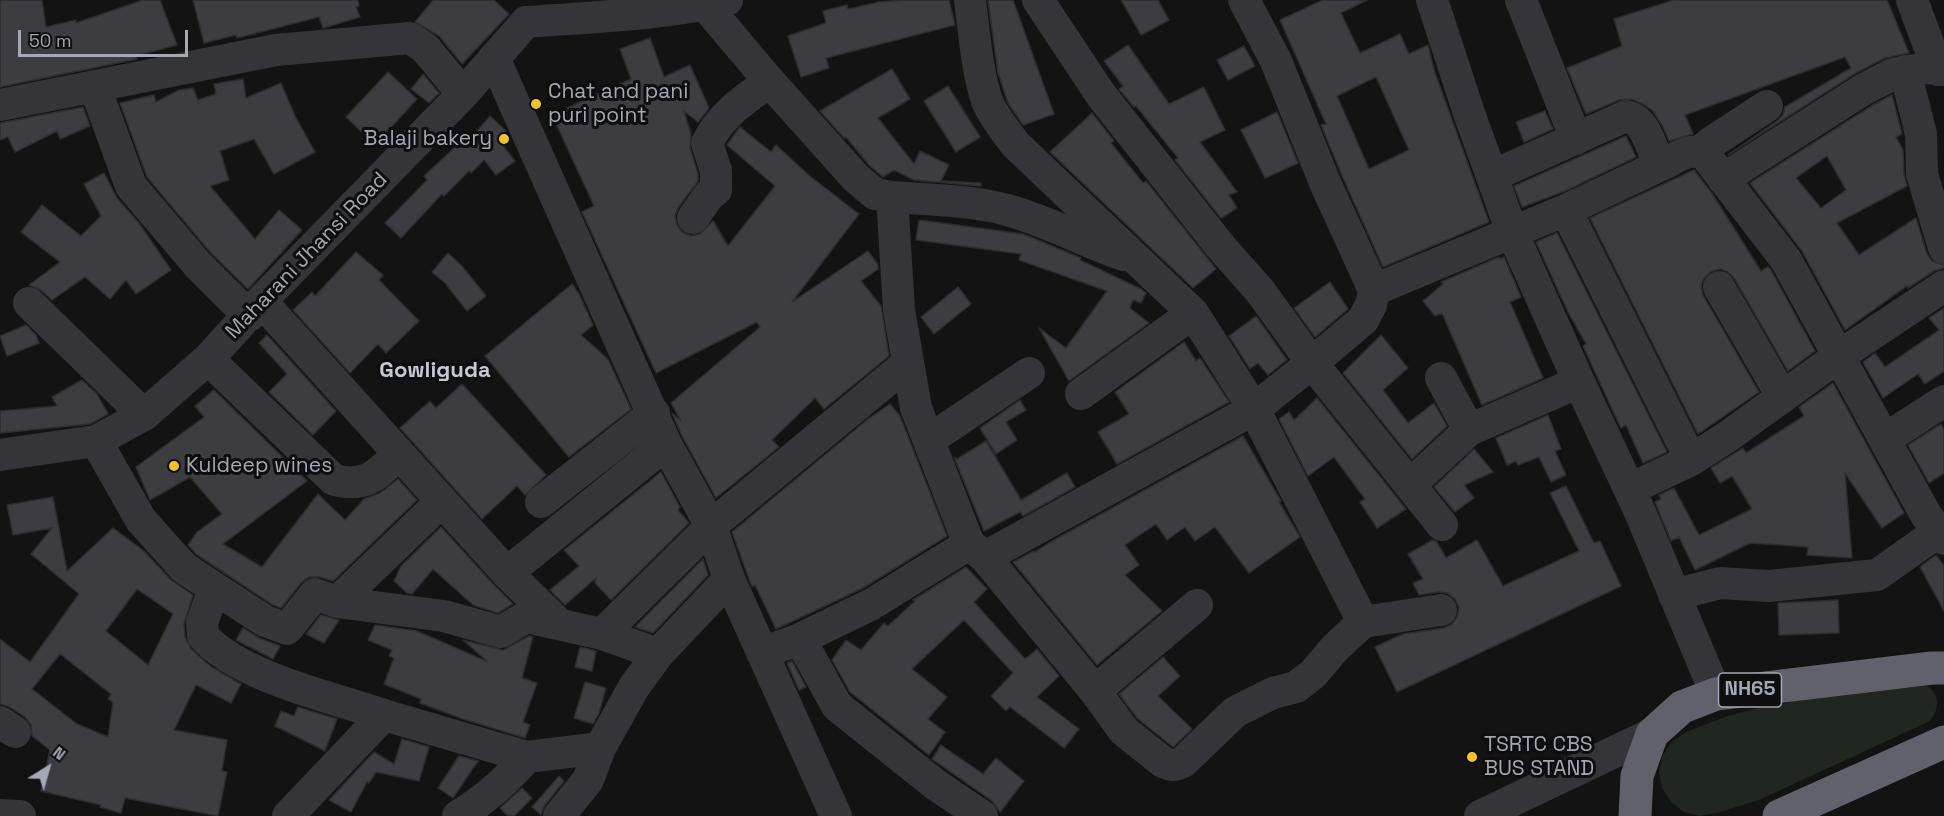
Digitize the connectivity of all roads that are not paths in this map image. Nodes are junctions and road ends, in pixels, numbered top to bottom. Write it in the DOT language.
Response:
graph roads {
  1 [pos="548,0"];
  2 [pos="970,0"];
  3 [pos="1038,0"];
  4 [pos="1244,0"];
  5 [pos="1432,0"];
  6 [pos="1521,0"];
  7 [pos="1912,0"];
  8 [pos="716,3"];
  9 [pos="663,5"];
  10 [pos="526,22"];
  11 [pos="494,58"];
  12 [pos="1941,70"];
  13 [pos="1905,71"];
  14 [pos="770,82"];
  15 [pos="95,87"];
  16 [pos="463,94"];
  17 [pos="0,105"];
  18 [pos="1767,106"];
  19 [pos="1576,139"];
  20 [pos="1701,152"];
  21 [pos="1659,166"];
  22 [pos="1492,176"];
  23 [pos="1723,179"];
  24 [pos="892,197"];
  25 [pos="1566,210"];
  26 [pos="693,218"];
  27 [pos="1512,232"];
  28 [pos="1944,248"];
  29 [pos="1137,260"];
  30 [pos="1719,286"];
  31 [pos="1944,286"];
  32 [pos="1374,290"];
  33 [pos="29,303"];
  34 [pos="255,309"];
  35 [pos="1193,313"];
  36 [pos="1839,357"];
  37 [pos="208,359"];
  38 [pos="908,363"];
  39 [pos="1312,363"];
  40 [pos="1029,373"];
  41 [pos="1441,378"];
  42 [pos="1579,382"];
  43 [pos="1081,394"];
  44 [pos="1782,396"];
  45 [pos="1944,401"];
  46 [pos="1254,409"];
  47 [pos="654,413"];
  48 [pos="144,415"];
  49 [pos="1469,430"];
  50 [pos="1885,439"];
  51 [pos="929,440"];
  52 [pos="96,441"];
  53 [pos="666,444"];
  54 [pos="399,454"];
  55 [pos="0,455"];
  56 [pos="1691,460"];
  57 [pos="1410,485"];
  58 [pos="1630,489"];
  59 [pos="442,501"];
  60 [pos="541,502"];
  61 [pos="1938,522"];
  62 [pos="1442,525"];
  63 [pos="711,526"];
  64 [pos="977,551"];
  65 [pos="507,573"];
  66 [pos="729,579"];
  67 [pos="214,588"];
  68 [pos="1674,595"];
  69 [pos="337,602"];
  70 [pos="1197,605"];
  71 [pos="1441,610"];
  72 [pos="1363,622"];
  73 [pos="561,626"];
  74 [pos="602,634"];
  75 [pos="800,639"];
  76 [pos="762,653"];
  77 [pos="658,654"];
  78 [pos="1944,668"];
  79 [pos="1095,690"];
  80 [pos="1716,694"];
  81 [pos="384,715"];
  82 [pos="1652,734"];
  83 [pos="1944,742"];
  84 [pos="600,748"];
  85 [pos="527,757"];
  86 [pos="0,814"];
  87 [pos="20,816"];
  88 [pos="288,816"];
  89 [pos="458,816"];
  90 [pos="559,816"];
  91 [pos="836,816"];
  92 [pos="982,816"];
  93 [pos="1480,816"];
  94 [pos="1635,816"];
  95 [pos="1779,816"];
  1 -- 10 [label="street, Maharani Jhansi Road"];
  2 -- 29 [label="street"];
  3 -- 39 [label="street"];
  4 -- 32 [label="street"];
  5 -- 22 [label="street"];
  6 -- 19 [label="street"];
  7 -- 12 [label="street"];
  8 -- 9 [label="street"];
  8 -- 14 [label="street"];
  9 -- 10 [label="street"];
  10 -- 11 [label="street, Maharani Jhansi Road"];
  11 -- 16 [label="street, Maharani Jhansi Road"];
  11 -- 47 [label="street"];
  12 -- 13 [label="street"];
  13 -- 23 [label="street"];
  13 -- 28 [label="street"];
  14 -- 24 [label="street"];
  14 -- 26 [label="street"];
  15 -- 16 [label="street"];
  15 -- 17 [label="street"];
  15 -- 34 [label="street"];
  16 -- 34 [label="street, Maharani Jhansi Road"];
  18 -- 20 [label="street"];
  19 -- 21 [label="street"];
  19 -- 22 [label="street"];
  20 -- 21 [label="street"];
  20 -- 23 [label="street"];
  21 -- 25 [label="street"];
  22 -- 27 [label="street"];
  23 -- 36 [label="street"];
  24 -- 29 [label="street"];
  24 -- 38 [label="street"];
  25 -- 27 [label="street"];
  25 -- 56 [label="street"];
  27 -- 32 [label="street"];
  27 -- 42 [label="street"];
  29 -- 35 [label="street"];
  30 -- 44 [label="street"];
  31 -- 36 [label="street"];
  32 -- 39 [label="street"];
  33 -- 48 [label="street"];
  34 -- 37 [label="street, Maharani Jhansi Road"];
  34 -- 54 [label="street"];
  35 -- 43 [label="street"];
  35 -- 46 [label="street"];
  36 -- 44 [label="street"];
  36 -- 50 [label="street"];
  37 -- 48 [label="street, Maharani Jhansi Road"];
  37 -- 54 [label="street"];
  38 -- 51 [label="street"];
  38 -- 63 [label="street"];
  39 -- 46 [label="street"];
  39 -- 57 [label="street"];
  40 -- 51 [label="street"];
  41 -- 49 [label="street"];
  42 -- 49 [label="street"];
  42 -- 58 [label="street"];
  44 -- 56 [label="street"];
  45 -- 50 [label="street"];
  46 -- 64 [label="street"];
  46 -- 72 [label="street"];
  47 -- 53 [label="street"];
  47 -- 60 [label="street"];
  48 -- 52 [label="street, Maharani Jhansi Road"];
  49 -- 57 [label="street"];
  50 -- 61 [label="street"];
  51 -- 64 [label="street"];
  52 -- 55 [label="street, Maharani Jhansi Road"];
  52 -- 67 [label="street"];
  53 -- 63 [label="street"];
  53 -- 65 [label="street"];
  54 -- 59 [label="street"];
  56 -- 58 [label="street"];
  57 -- 62 [label="street"];
  58 -- 68 [label="street"];
  59 -- 65 [label="street"];
  59 -- 69 [label="street"];
  61 -- 68 [label="street"];
  63 -- 66 [label="street"];
  63 -- 74 [label="street"];
  64 -- 75 [label="street"];
  64 -- 79 [label="street"];
  65 -- 73 [label="street"];
  66 -- 76 [label="street"];
  66 -- 77 [label="street"];
  67 -- 69 [label="street"];
  67 -- 81 [label="street"];
  68 -- 80 [label="street"];
  69 -- 73 [label="street"];
  70 -- 79 [label="street"];
  71 -- 72 [label="street"];
  72 -- 79 [label="street"];
  73 -- 74 [label="street"];
  74 -- 77 [label="street"];
  75 -- 76 [label="street"];
  75 -- 92 [label="street"];
  76 -- 91 [label="street"];
  77 -- 84 [label="street"];
  78 -- 80 [label="highway, NH65"];
  80 -- 82 [label="highway, NH65"];
  81 -- 85 [label="street"];
  81 -- 88 [label="street"];
  82 -- 93 [label="street"];
  82 -- 94 [label="highway, NH65"];
  83 -- 95 [label="highway"];
  84 -- 85 [label="street"];
  84 -- 90 [label="street"];
  85 -- 89 [label="street"];
  86 -- 87 [label="street"];
}
